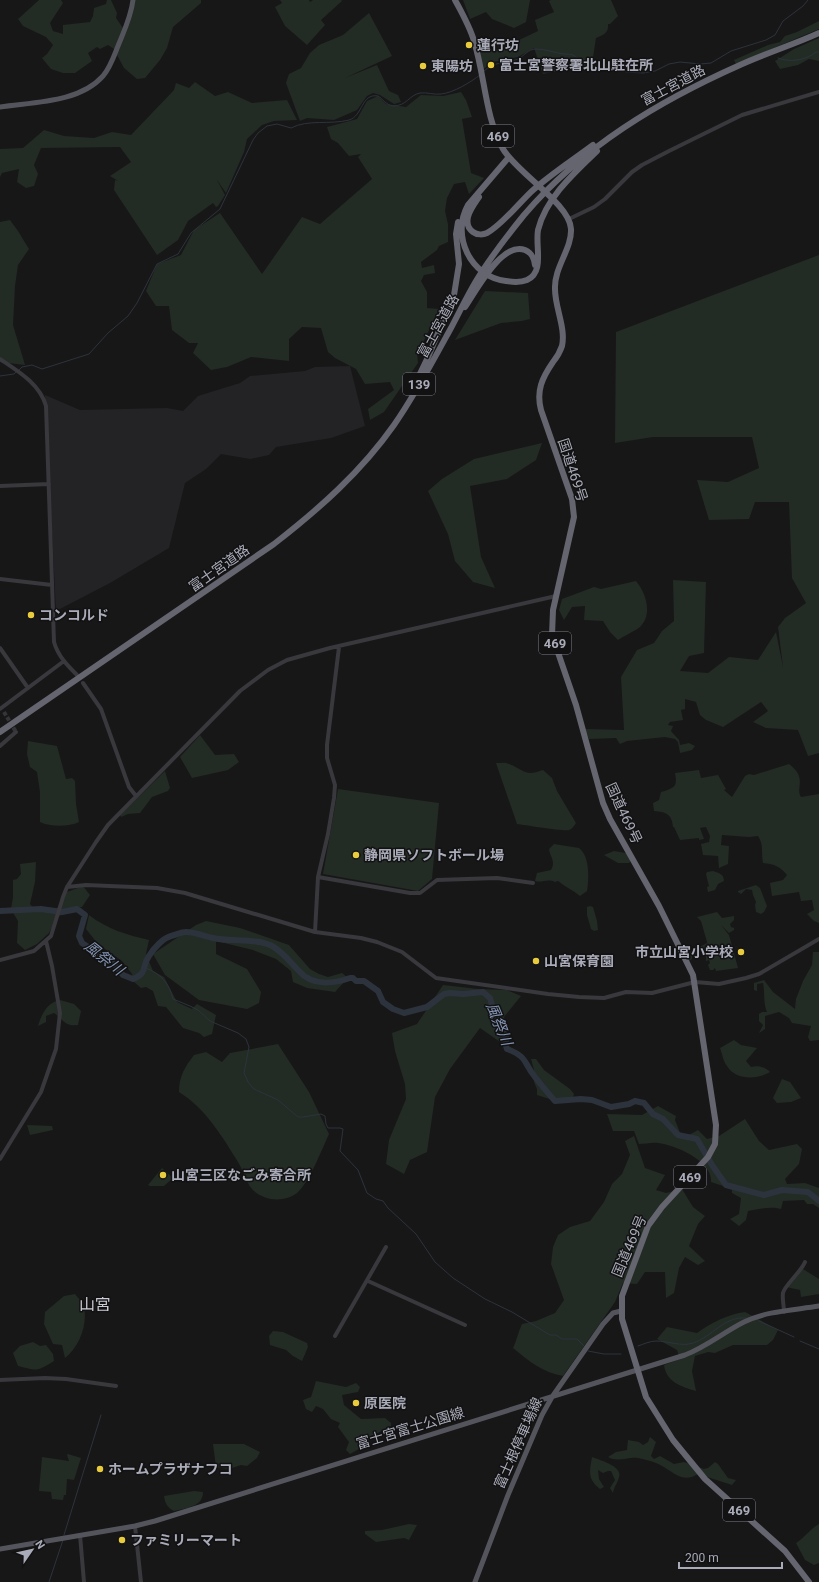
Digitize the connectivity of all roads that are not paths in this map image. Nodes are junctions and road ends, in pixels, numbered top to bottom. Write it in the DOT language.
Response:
graph roads {
  1 [pos="133,0"];
  2 [pos="455,0"];
  3 [pos="819,33"];
  4 [pos="819,92"];
  5 [pos="0,107"];
  6 [pos="630,122"];
  7 [pos="510,158"];
  8 [pos="489,180"];
  9 [pos="480,195"];
  10 [pos="569,219"];
  11 [pos="476,265"];
  12 [pos="496,278"];
  13 [pos="451,328"];
  14 [pos="0,359"];
  15 [pos="394,425"];
  16 [pos="49,484"];
  17 [pos="0,486"];
  18 [pos="0,579"];
  19 [pos="52,586"];
  20 [pos="556,596"];
  21 [pos="339,647"];
  22 [pos="0,648"];
  23 [pos="64,661"];
  24 [pos="77,675"];
  25 [pos="83,683"];
  26 [pos="28,688"];
  27 [pos="1,709"];
  28 [pos="0,732"];
  29 [pos="16,732"];
  30 [pos="0,746"];
  31 [pos="136,796"];
  32 [pos="318,877"];
  33 [pos="533,883"];
  34 [pos="67,887"];
  35 [pos="315,932"];
  36 [pos="819,939"];
  37 [pos="46,941"];
  38 [pos="0,960"];
  39 [pos="695,982"];
  40 [pos="0,1160"];
  41 [pos="386,1247"];
  42 [pos="805,1262"];
  43 [pos="368,1281"];
  44 [pos="819,1306"];
  45 [pos="621,1310"];
  46 [pos="784,1312"];
  47 [pos="466,1325"];
  48 [pos="335,1336"];
  49 [pos="637,1371"];
  50 [pos="0,1380"];
  51 [pos="116,1386"];
  52 [pos="552,1397"];
  53 [pos="135,1526"];
  54 [pos="80,1535"];
  55 [pos="0,1549"];
  56 [pos="84,1582"];
  57 [pos="141,1582"];
  58 [pos="475,1582"];
  59 [pos="809,1582"];
  1 -- 5 [label="main road"];
  2 -- 7 [label="highway, 469"];
  3 -- 6 [label="highway, 富士宮道路 / 139"];
  4 -- 10 [label="street"];
  6 -- 9 [label="highway"];
  6 -- 12 [label="highway"];
  6 -- 13 [label="highway, 富士宮道路 / 139"];
  7 -- 8 [label="highway"];
  7 -- 9 [label="highway"];
  7 -- 10 [label="highway, 469"];
  8 -- 11 [label="highway"];
  8 -- 15 [label="highway"];
  9 -- 11 [label="highway"];
  10 -- 20 [label="highway, 国道469号 / 469"];
  11 -- 12 [label="highway"];
  12 -- 13 [label="highway"];
  13 -- 15 [label="highway, 富士宮道路 / 139"];
  14 -- 16 [label="street"];
  15 -- 28 [label="highway, 富士宮道路 / 139"];
  16 -- 17 [label="street"];
  16 -- 19 [label="street"];
  18 -- 19 [label="street"];
  19 -- 23 [label="street"];
  20 -- 21 [label="street"];
  20 -- 39 [label="highway, 国道469号 / 469"];
  21 -- 31 [label="street"];
  21 -- 32 [label="street"];
  22 -- 26 [label="street"];
  23 -- 24 [label="street"];
  23 -- 26 [label="street"];
  25 -- 31 [label="street"];
  26 -- 27 [label="street"];
  29 -- 30 [label="street"];
  31 -- 34 [label="street"];
  32 -- 33 [label="street"];
  32 -- 35 [label="street"];
  34 -- 35 [label="street"];
  34 -- 37 [label="street"];
  35 -- 39 [label="street"];
  36 -- 39 [label="street"];
  37 -- 38 [label="street"];
  37 -- 40 [label="street"];
  39 -- 45 [label="highway, 国道469号 / 469"];
  41 -- 43 [label="street"];
  42 -- 46 [label="street"];
  43 -- 47 [label="street"];
  43 -- 48 [label="street"];
  44 -- 46 [label="main road, 富士宮富士公園線"];
  45 -- 49 [label="highway, 国道469号 / 469"];
  45 -- 52 [label="main road, 富士根停車場線"];
  46 -- 49 [label="main road, 富士宮富士公園線"];
  49 -- 52 [label="main road, 富士宮富士公園線"];
  49 -- 59 [label="highway, 国道469号 / 469"];
  50 -- 51 [label="street"];
  52 -- 53 [label="main road, 富士宮富士公園線"];
  52 -- 58 [label="main road, 富士根停車場線"];
  53 -- 54 [label="main road, 富士宮富士公園線"];
  53 -- 57 [label="street"];
  54 -- 55 [label="main road, 富士宮富士公園線"];
  54 -- 56 [label="street"];
}
